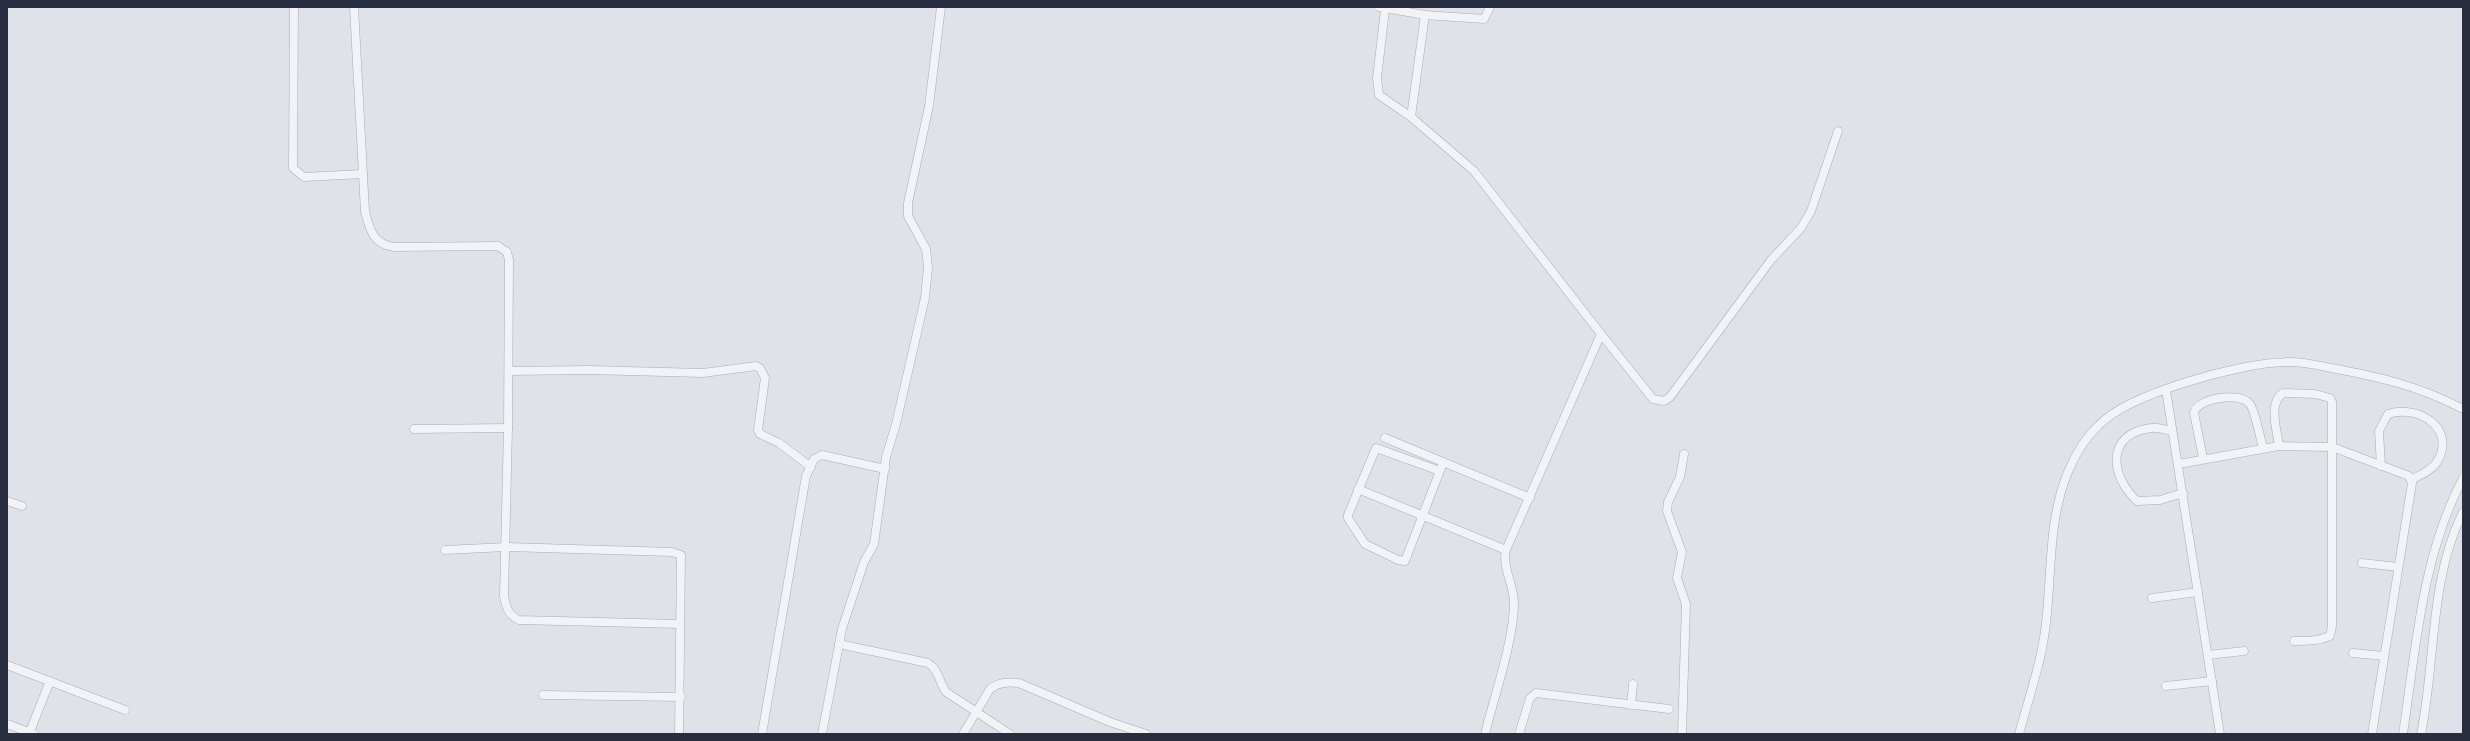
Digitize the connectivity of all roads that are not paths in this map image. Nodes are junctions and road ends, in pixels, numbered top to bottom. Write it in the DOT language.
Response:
graph roads {
  1 [pos="294,7"];
  2 [pos="354,7"];
  3 [pos="942,7"];
  4 [pos="1450,7"];
  5 [pos="1490,7"];
  6 [pos="1382,8"];
  7 [pos="1425,15"];
  8 [pos="1449,16"];
  9 [pos="1411,117"];
  10 [pos="1838,131"];
  11 [pos="363,174"];
  12 [pos="1601,334"];
  13 [pos="509,371"];
  14 [pos="2166,390"];
  15 [pos="2463,409"];
  16 [pos="508,428"];
  17 [pos="414,429"];
  18 [pos="2172,431"];
  19 [pos="1385,438"];
  20 [pos="2278,446"];
  21 [pos="2332,447"];
  22 [pos="2263,448"];
  23 [pos="1684,454"];
  24 [pos="2203,458"];
  25 [pos="2179,464"];
  26 [pos="2381,466"];
  27 [pos="811,467"];
  28 [pos="1442,467"];
  29 [pos="885,469"];
  30 [pos="2463,478"];
  31 [pos="2411,480"];
  32 [pos="1358,488"];
  33 [pos="2183,493"];
  34 [pos="1530,498"];
  35 [pos="7,501"];
  36 [pos="22,506"];
  37 [pos="2463,512"];
  38 [pos="1423,516"];
  39 [pos="506,547"];
  40 [pos="445,550"];
  41 [pos="1506,550"];
  42 [pos="2362,563"];
  43 [pos="2398,567"];
  44 [pos="2198,592"];
  45 [pos="2152,598"];
  46 [pos="679,624"];
  47 [pos="2294,641"];
  48 [pos="839,644"];
  49 [pos="2244,651"];
  50 [pos="2353,653"];
  51 [pos="2208,655"];
  52 [pos="2384,656"];
  53 [pos="7,665"];
  54 [pos="50,681"];
  55 [pos="2212,681"];
  56 [pos="1634,684"];
  57 [pos="2166,686"];
  58 [pos="543,695"];
  59 [pos="681,697"];
  60 [pos="1631,705"];
  61 [pos="1669,709"];
  62 [pos="125,710"];
  63 [pos="975,713"];
  64 [pos="7,724"];
  65 [pos="31,733"];
  66 [pos="679,734"];
  67 [pos="762,734"];
  68 [pos="822,734"];
  69 [pos="962,734"];
  70 [pos="1010,734"];
  71 [pos="1146,734"];
  72 [pos="1485,734"];
  73 [pos="1519,734"];
  74 [pos="1682,734"];
  75 [pos="2019,734"];
  76 [pos="2220,734"];
  77 [pos="2372,734"];
  78 [pos="2403,734"];
  79 [pos="2421,734"];
  1 -- 11 [label="street"];
  2 -- 11 [label="street"];
  3 -- 29 [label="street"];
  4 -- 8 [label="street"];
  5 -- 8 [label="street"];
  6 -- 7 [label="street"];
  6 -- 9 [label="street"];
  7 -- 8 [label="street"];
  7 -- 9 [label="street"];
  9 -- 12 [label="street"];
  10 -- 12 [label="street"];
  11 -- 13 [label="street"];
  12 -- 34 [label="street"];
  13 -- 16 [label="street"];
  13 -- 27 [label="street"];
  14 -- 15 [label="street"];
  14 -- 18 [label="street"];
  14 -- 75 [label="street"];
  16 -- 17 [label="street"];
  16 -- 39 [label="street"];
  18 -- 25 [label="street"];
  18 -- 33 [label="street"];
  19 -- 28 [label="street"];
  20 -- 21 [label="street"];
  20 -- 21 [label="street"];
  20 -- 22 [label="street"];
  21 -- 26 [label="street"];
  21 -- 47 [label="street"];
  22 -- 24 [label="street"];
  22 -- 24 [label="street"];
  23 -- 74 [label="street"];
  24 -- 25 [label="street"];
  25 -- 33 [label="street"];
  26 -- 31 [label="street"];
  26 -- 31 [label="street"];
  27 -- 29 [label="street"];
  27 -- 67 [label="street"];
  28 -- 32 [label="street"];
  28 -- 34 [label="street"];
  28 -- 38 [label="street"];
  29 -- 48 [label="street"];
  30 -- 78 [label="street"];
  31 -- 43 [label="street"];
  32 -- 38 [label="street"];
  32 -- 38 [label="street"];
  33 -- 44 [label="street"];
  34 -- 41 [label="street"];
  35 -- 36 [label="street"];
  37 -- 79 [label="street"];
  38 -- 41 [label="street"];
  39 -- 40 [label="street"];
  39 -- 46 [label="street"];
  39 -- 46 [label="street"];
  41 -- 72 [label="street"];
  42 -- 43 [label="street"];
  43 -- 52 [label="street"];
  44 -- 45 [label="street"];
  44 -- 51 [label="street"];
  46 -- 59 [label="street"];
  48 -- 63 [label="street"];
  48 -- 68 [label="street"];
  49 -- 51 [label="street"];
  50 -- 52 [label="street"];
  51 -- 55 [label="street"];
  52 -- 77 [label="street"];
  53 -- 54 [label="street"];
  54 -- 62 [label="street"];
  54 -- 65 [label="street"];
  55 -- 57 [label="street"];
  55 -- 76 [label="street"];
  56 -- 60 [label="street"];
  58 -- 59 [label="street"];
  59 -- 66 [label="street"];
  60 -- 61 [label="street"];
  60 -- 73 [label="street"];
  63 -- 69 [label="street"];
  63 -- 70 [label="street"];
  63 -- 71 [label="street"];
  64 -- 65 [label="street"];
}
